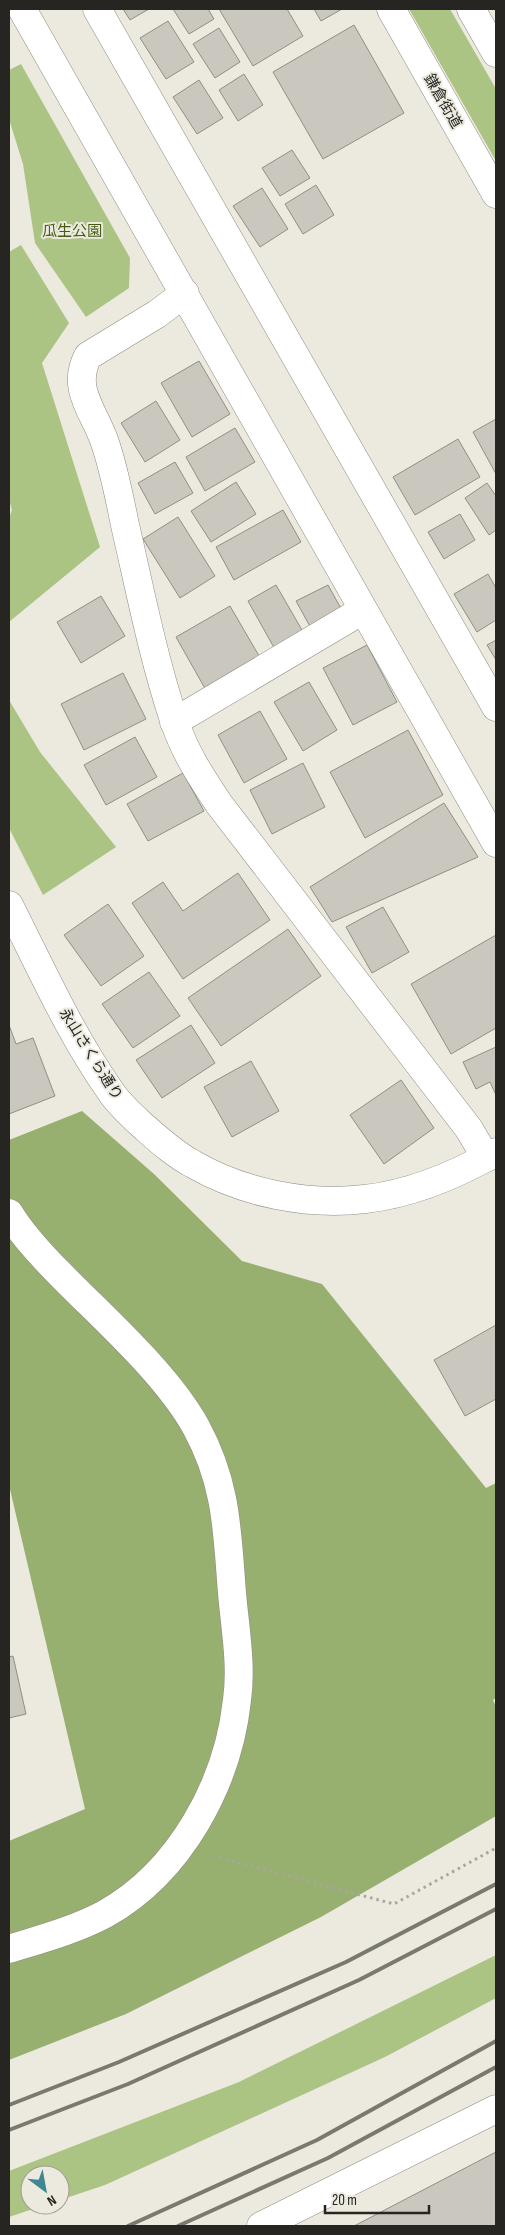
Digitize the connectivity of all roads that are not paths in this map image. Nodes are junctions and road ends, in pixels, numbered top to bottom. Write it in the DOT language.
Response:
graph roads {
  1 [pos="22,9"];
  2 [pos="97,9"];
  3 [pos="390,9"];
  4 [pos="471,9"];
  5 [pos="496,53"];
  6 [pos="496,194"];
  7 [pos="185,293"];
  8 [pos="363,610"];
  9 [pos="496,707"];
  10 [pos="174,722"];
  11 [pos="496,843"];
  12 [pos="9,906"];
  13 [pos="493,1162"];
  14 [pos="9,1214"];
  15 [pos="9,1949"];
  16 [pos="496,2108"];
  17 [pos="261,2226"];
  1 -- 7 [label="street"];
  2 -- 9 [label="street"];
  3 -- 6 [label="street, 鎌倉街道"];
  4 -- 5 [label="street"];
  7 -- 8 [label="street"];
  7 -- 10 [label="street"];
  8 -- 10 [label="street"];
  8 -- 11 [label="street"];
  10 -- 13 [label="street"];
  12 -- 13 [label="street, 永山さくら通り"];
  14 -- 15 [label="street"];
  16 -- 17 [label="street"];
}
